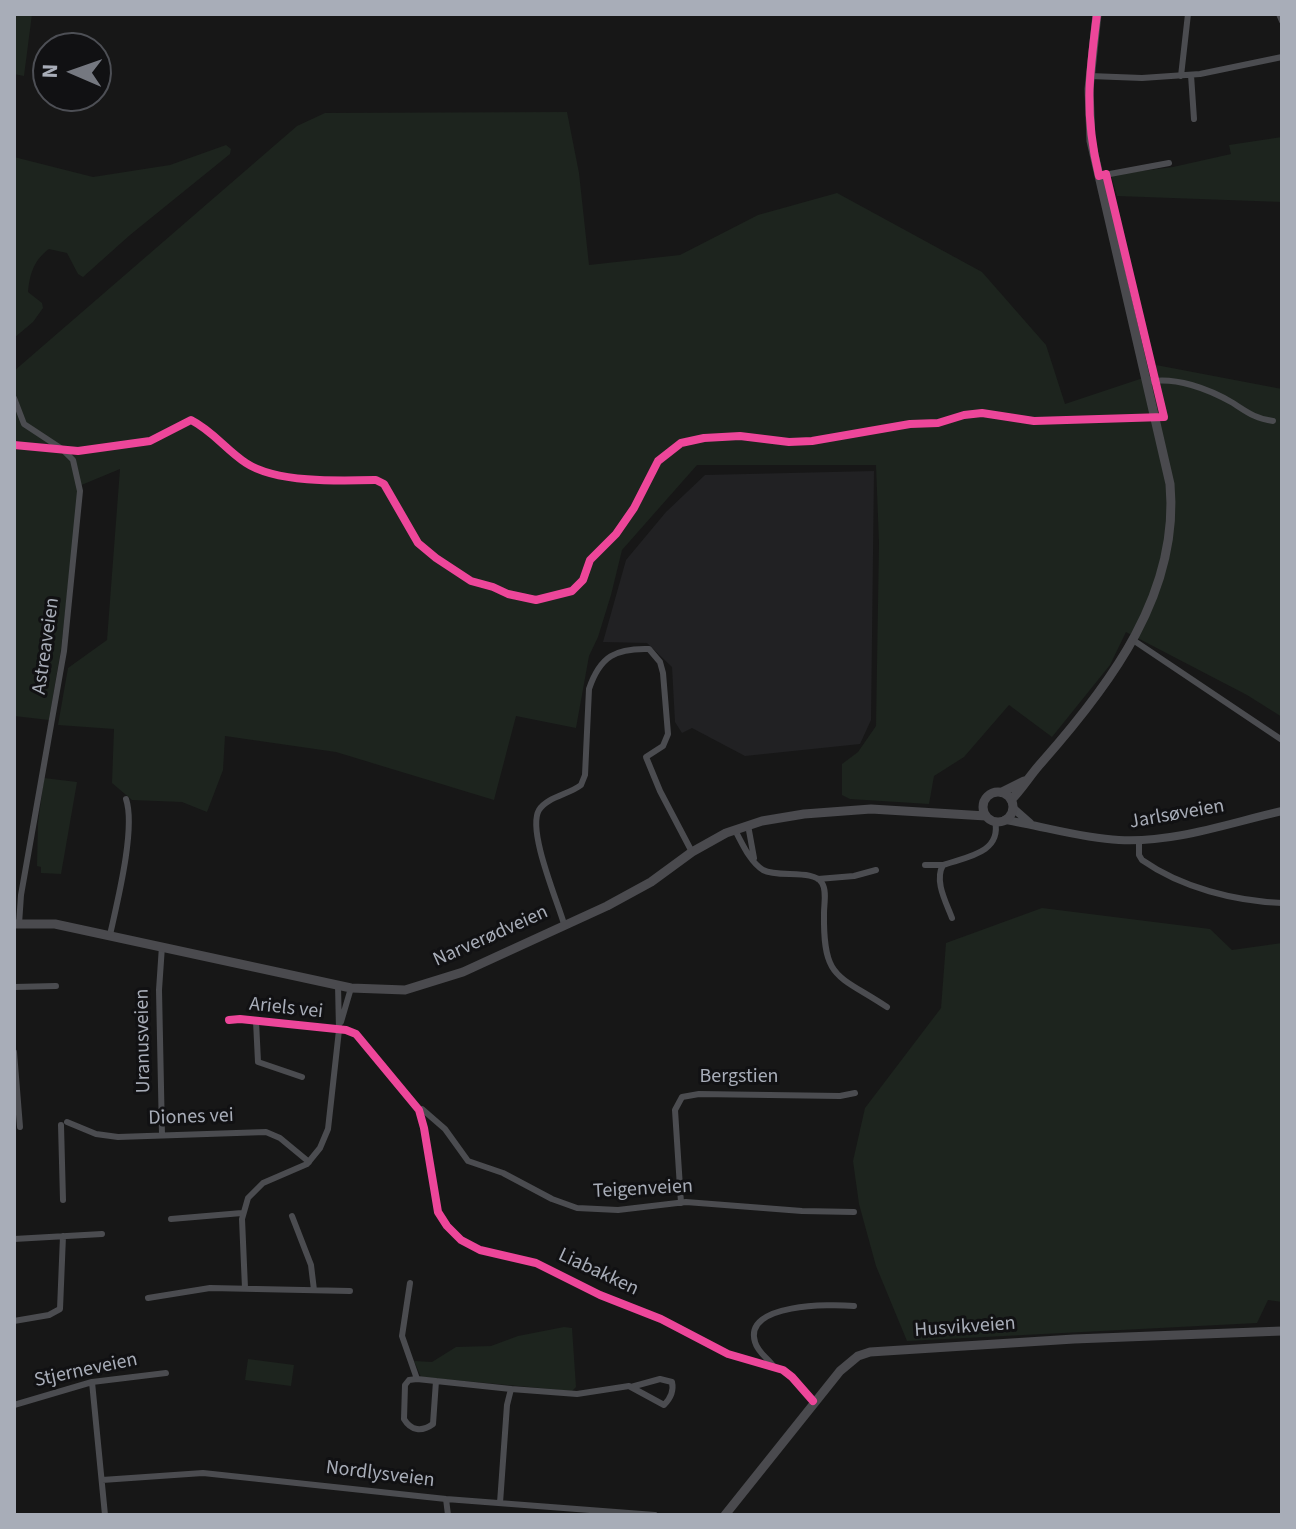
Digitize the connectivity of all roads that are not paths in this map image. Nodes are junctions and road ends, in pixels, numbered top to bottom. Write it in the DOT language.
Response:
graph roads {
  1 [pos="1097,14"];
  2 [pos="1188,14"];
  3 [pos="1279,14"];
  4 [pos="1282,21"];
  5 [pos="1282,57"];
  6 [pos="1191,75"];
  7 [pos="1090,76"];
  8 [pos="1181,76"];
  9 [pos="1194,119"];
  10 [pos="1169,163"];
  11 [pos="1099,176"];
  12 [pos="1147,382"];
  13 [pos="14,398"];
  14 [pos="1273,421"];
  15 [pos="1133,640"];
  16 [pos="1282,740"];
  17 [pos="1024,781"];
  18 [pos="1002,792"];
  19 [pos="126,799"];
  20 [pos="983,802"];
  21 [pos="1012,804"];
  22 [pos="1282,811"];
  23 [pos="964,815"];
  24 [pos="995,819"];
  25 [pos="1030,824"];
  26 [pos="748,825"];
  27 [pos="735,830"];
  28 [pos="1139,840"];
  29 [pos="692,852"];
  30 [pos="755,862"];
  31 [pos="925,865"];
  32 [pos="943,865"];
  33 [pos="876,870"];
  34 [pos="818,879"];
  35 [pos="1282,903"];
  36 [pos="952,918"];
  37 [pos="16,924"];
  38 [pos="564,924"];
  39 [pos="110,935"];
  40 [pos="162,946"];
  41 [pos="338,985"];
  42 [pos="56,986"];
  43 [pos="14,987"];
  44 [pos="351,988"];
  45 [pos="887,1007"];
  46 [pos="229,1020"];
  47 [pos="256,1021"];
  48 [pos="339,1030"];
  49 [pos="14,1052"];
  50 [pos="302,1077"];
  51 [pos="855,1093"];
  52 [pos="419,1110"];
  53 [pos="20,1127"];
  54 [pos="162,1135"];
  55 [pos="309,1162"];
  56 [pos="63,1200"];
  57 [pos="681,1203"];
  58 [pos="854,1212"];
  59 [pos="242,1213"];
  60 [pos="292,1216"];
  61 [pos="171,1219"];
  62 [pos="102,1234"];
  63 [pos="63,1236"];
  64 [pos="14,1239"];
  65 [pos="410,1283"];
  66 [pos="245,1288"];
  67 [pos="314,1290"];
  68 [pos="350,1291"];
  69 [pos="148,1298"];
  70 [pos="854,1306"];
  71 [pos="14,1321"];
  72 [pos="1282,1331"];
  73 [pos="774,1367"];
  74 [pos="166,1373"];
  75 [pos="417,1379"];
  76 [pos="436,1381"];
  77 [pos="92,1382"];
  78 [pos="631,1387"];
  79 [pos="511,1389"];
  80 [pos="813,1401"];
  81 [pos="14,1405"];
  82 [pos="102,1480"];
  83 [pos="446,1499"];
  84 [pos="500,1503"];
  85 [pos="595,1513"];
  86 [pos="105,1515"];
  87 [pos="448,1515"];
  88 [pos="655,1515"];
  89 [pos="725,1515"];
  1 -- 7 [label="main road"];
  2 -- 8 [label="street"];
  3 -- 4 [label="street"];
  5 -- 6 [label="street"];
  6 -- 8 [label="street"];
  6 -- 9 [label="street"];
  7 -- 8 [label="street"];
  7 -- 11 [label="main road"];
  10 -- 11 [label="street"];
  11 -- 12 [label="main road"];
  12 -- 14 [label="street"];
  12 -- 15 [label="main road"];
  13 -- 37 [label="street, Astreaveien"];
  15 -- 16 [label="street"];
  15 -- 17 [label="main road"];
  17 -- 18 [label="main road"];
  17 -- 21 [label="main road"];
  18 -- 20 [label="main road"];
  18 -- 21 [label="main road"];
  19 -- 39 [label="street"];
  20 -- 23 [label="main road"];
  20 -- 24 [label="main road"];
  21 -- 24 [label="main road"];
  21 -- 25 [label="street, Jarlsøveien"];
  22 -- 28 [label="street, Jarlsøveien"];
  23 -- 24 [label="main road, Narverødveien"];
  23 -- 26 [label="main road, Narverødveien"];
  24 -- 25 [label="street, Jarlsøveien"];
  24 -- 32 [label="street"];
  25 -- 28 [label="street, Jarlsøveien"];
  26 -- 27 [label="main road, Narverødveien"];
  26 -- 30 [label="street"];
  27 -- 29 [label="main road, Narverødveien"];
  27 -- 30 [label="street"];
  28 -- 35 [label="street"];
  29 -- 38 [label="main road, Narverødveien"];
  29 -- 38 [label="street"];
  30 -- 34 [label="street"];
  31 -- 32 [label="street"];
  32 -- 36 [label="street"];
  33 -- 34 [label="street"];
  34 -- 45 [label="street"];
  37 -- 39 [label="main road, Narverødveien"];
  38 -- 44 [label="main road, Narverødveien"];
  39 -- 40 [label="main road, Narverødveien"];
  40 -- 41 [label="main road, Narverødveien"];
  40 -- 54 [label="street, Uranusveien"];
  41 -- 44 [label="main road, Narverødveien"];
  41 -- 48 [label="street"];
  42 -- 43 [label="street"];
  44 -- 48 [label="street"];
  46 -- 47 [label="street, Ariels vei"];
  47 -- 48 [label="street, Ariels vei"];
  47 -- 50 [label="street"];
  48 -- 52 [label="street, Liabakken"];
  48 -- 55 [label="street"];
  49 -- 53 [label="street"];
  51 -- 57 [label="street, Bergstien"];
  52 -- 57 [label="street, Teigenveien"];
  52 -- 73 [label="street, Liabakken"];
  54 -- 55 [label="street, Diones vei"];
  54 -- 56 [label="street, Diones vei"];
  55 -- 59 [label="street"];
  57 -- 58 [label="street, Teigenveien"];
  59 -- 61 [label="street"];
  59 -- 66 [label="street"];
  60 -- 67 [label="street"];
  62 -- 63 [label="street"];
  63 -- 64 [label="street"];
  63 -- 71 [label="street"];
  65 -- 75 [label="street"];
  66 -- 67 [label="street"];
  66 -- 69 [label="street"];
  67 -- 68 [label="street"];
  70 -- 73 [label="street, Liabakken"];
  72 -- 80 [label="main road, Husvikveien"];
  73 -- 80 [label="street, Liabakken"];
  74 -- 77 [label="street, Stjerneveien"];
  75 -- 76 [label="street"];
  75 -- 76 [label="street"];
  76 -- 79 [label="street"];
  77 -- 81 [label="street, Stjerneveien"];
  77 -- 82 [label="street"];
  78 -- 78 [label="street"];
  78 -- 79 [label="street"];
  79 -- 84 [label="street"];
  80 -- 89 [label="main road, Husvikveien"];
  82 -- 83 [label="street, Nordlysveien"];
  82 -- 86 [label="street"];
  83 -- 84 [label="street, Nordlysveien"];
  83 -- 87 [label="street"];
  84 -- 85 [label="street, Nordlysveien"];
  85 -- 88 [label="street, Nordlysveien"];
}
